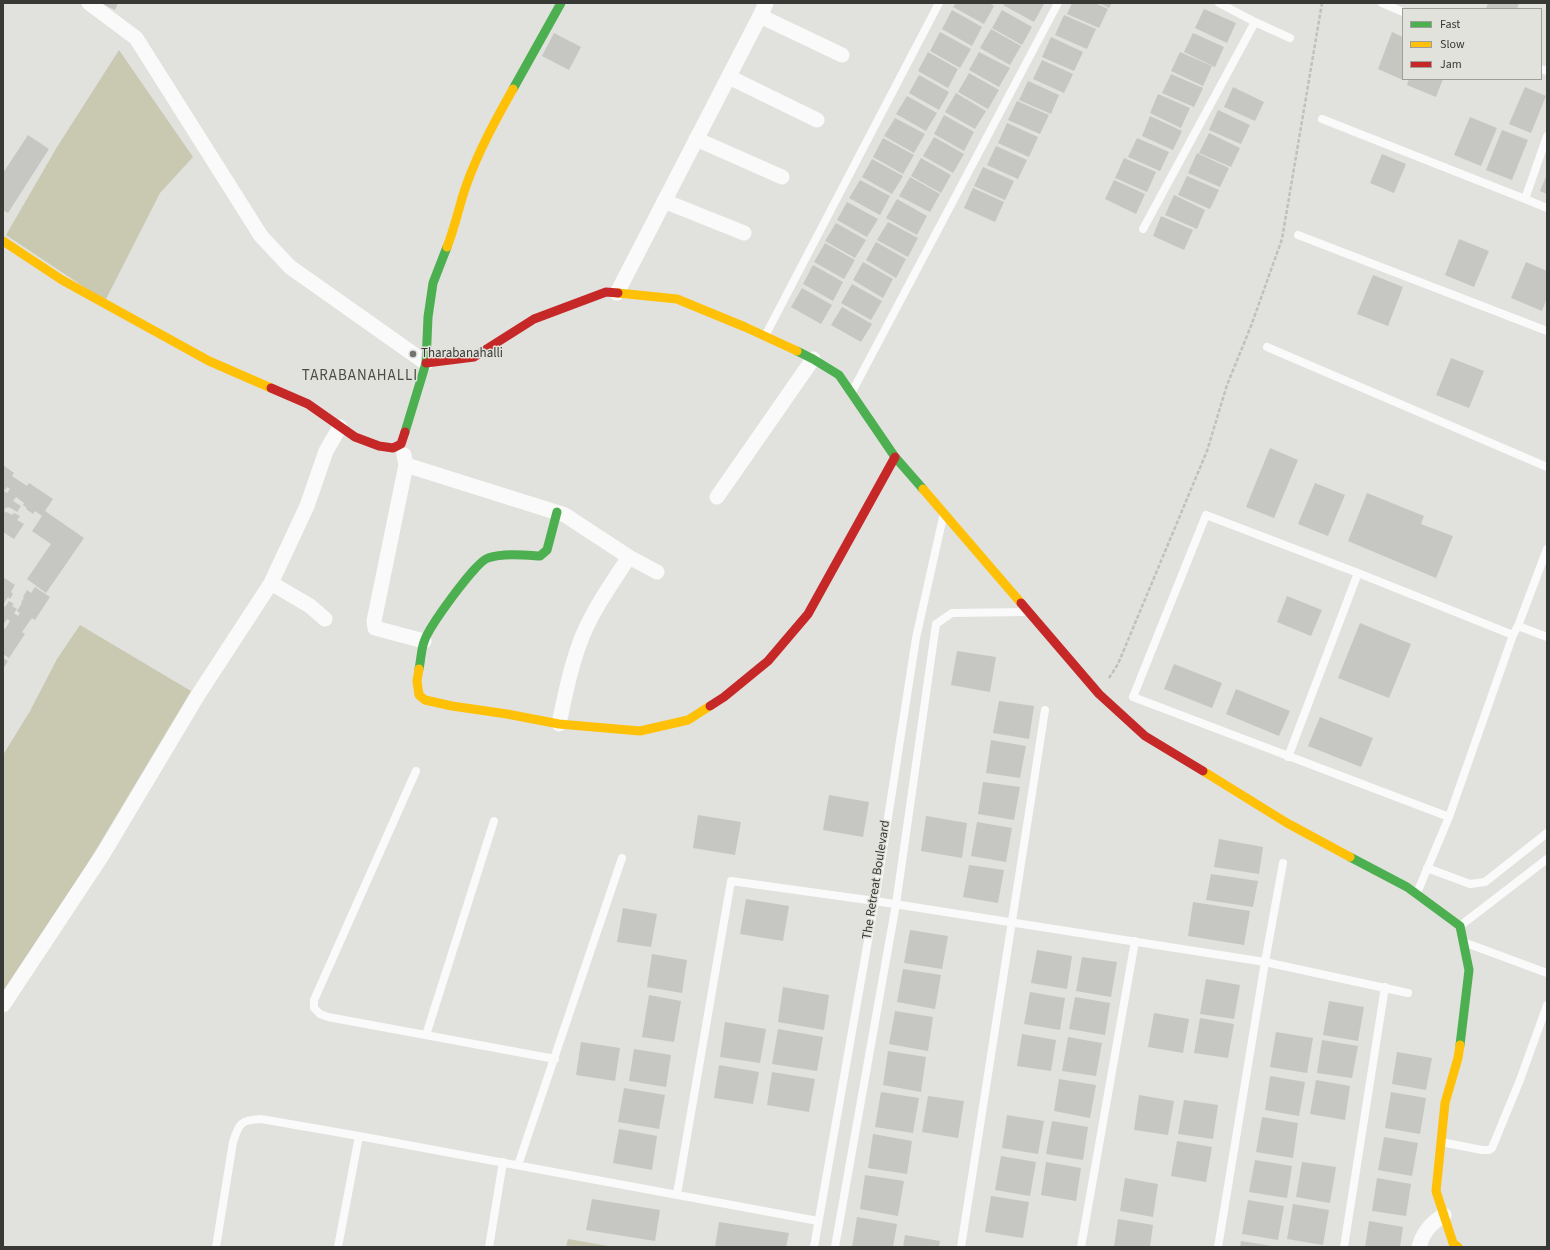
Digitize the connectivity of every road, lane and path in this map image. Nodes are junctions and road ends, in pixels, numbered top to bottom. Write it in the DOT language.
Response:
graph roads {
  1 [pos="89,3"];
  2 [pos="561,3"];
  3 [pos="939,3"];
  4 [pos="1058,3"];
  5 [pos="1219,3"];
  6 [pos="1322,3"];
  7 [pos="1382,3"];
  8 [pos="763,9"];
  9 [pos="1402,12"];
  10 [pos="1255,22"];
  11 [pos="1290,38"];
  12 [pos="842,55"];
  13 [pos="729,77"];
  14 [pos="1322,119"];
  15 [pos="817,120"];
  16 [pos="1547,136"];
  17 [pos="696,139"];
  18 [pos="782,177"];
  19 [pos="1525,199"];
  20 [pos="664,201"];
  21 [pos="1547,208"];
  22 [pos="1143,229"];
  23 [pos="744,233"];
  24 [pos="1298,235"];
  25 [pos="3,241"];
  26 [pos="617,293"];
  27 [pos="1547,331"];
  28 [pos="765,336"];
  29 [pos="1267,347"];
  30 [pos="814,359"];
  31 [pos="426,364"];
  32 [pos="851,393"];
  33 [pos="340,426"];
  34 [pos="401,444"];
  35 [pos="895,456"];
  36 [pos="406,465"];
  37 [pos="1547,467"];
  38 [pos="717,497"];
  39 [pos="557,512"];
  40 [pos="944,514"];
  41 [pos="1547,549"];
  42 [pos="629,557"];
  43 [pos="657,572"];
  44 [pos="1358,573"];
  45 [pos="271,583"];
  46 [pos="1029,612"];
  47 [pos="325,619"];
  48 [pos="1518,626"];
  49 [pos="1513,635"];
  50 [pos="1547,637"];
  51 [pos="424,641"];
  52 [pos="1099,694"];
  53 [pos="1044,710"];
  54 [pos="558,724"];
  55 [pos="1288,757"];
  56 [pos="416,770"];
  57 [pos="1449,818"];
  58 [pos="494,821"];
  59 [pos="1547,833"];
  60 [pos="622,858"];
  61 [pos="1547,859"];
  62 [pos="1283,863"];
  63 [pos="1427,868"];
  64 [pos="1416,894"];
  65 [pos="875,901"];
  66 [pos="896,904"];
  67 [pos="1011,922"];
  68 [pos="1460,926"];
  69 [pos="1135,941"];
  70 [pos="1464,942"];
  71 [pos="1265,962"];
  72 [pos="1547,973"];
  73 [pos="1385,987"];
  74 [pos="1408,993"];
  75 [pos="3,1005"];
  76 [pos="1547,1005"];
  77 [pos="426,1035"];
  78 [pos="555,1059"];
  79 [pos="359,1136"];
  80 [pos="1440,1142"];
  81 [pos="503,1162"];
  82 [pos="518,1165"];
  83 [pos="677,1194"];
  84 [pos="1444,1215"];
  85 [pos="818,1221"];
  86 [pos="216,1247"];
  87 [pos="338,1247"];
  88 [pos="489,1247"];
  89 [pos="814,1247"];
  90 [pos="835,1247"];
  91 [pos="961,1247"];
  92 [pos="1081,1247"];
  93 [pos="1218,1247"];
  94 [pos="1344,1247"];
  95 [pos="1419,1247"];
  96 [pos="1458,1247"];
  1 -- 31 [label="street"];
  2 -- 31 [label="street"];
  3 -- 28 [label="lane"];
  4 -- 32 [label="lane"];
  5 -- 10 [label="lane"];
  6 -- 52 [label="path"];
  7 -- 9 [label="lane"];
  8 -- 12 [label="street"];
  8 -- 13 [label="street"];
  10 -- 11 [label="lane"];
  10 -- 22 [label="lane"];
  13 -- 15 [label="street"];
  13 -- 17 [label="street"];
  14 -- 19 [label="lane"];
  16 -- 19 [label="lane"];
  17 -- 18 [label="street"];
  17 -- 20 [label="street"];
  19 -- 21 [label="lane"];
  20 -- 23 [label="street"];
  20 -- 26 [label="street"];
  24 -- 27 [label="lane"];
  25 -- 33 [label="street"];
  26 -- 28 [label="street"];
  26 -- 31 [label="street"];
  28 -- 30 [label="street"];
  29 -- 37 [label="lane"];
  30 -- 32 [label="street"];
  30 -- 38 [label="street"];
  31 -- 34 [label="street"];
  32 -- 35 [label="street"];
  33 -- 34 [label="street"];
  33 -- 45 [label="street"];
  34 -- 36 [label="street"];
  35 -- 40 [label="street"];
  35 -- 54 [label="street"];
  36 -- 39 [label="street"];
  36 -- 51 [label="street"];
  39 -- 42 [label="street"];
  39 -- 51 [label="street"];
  40 -- 46 [label="street"];
  40 -- 65 [label="lane, The Retreat Boulevard"];
  41 -- 48 [label="lane"];
  42 -- 43 [label="street"];
  42 -- 54 [label="street"];
  44 -- 49 [label="lane"];
  44 -- 55 [label="lane"];
  44 -- 55 [label="lane"];
  45 -- 47 [label="street"];
  45 -- 75 [label="street"];
  46 -- 52 [label="street"];
  46 -- 66 [label="lane"];
  48 -- 49 [label="lane"];
  48 -- 50 [label="lane"];
  49 -- 57 [label="lane"];
  51 -- 54 [label="street"];
  52 -- 64 [label="street"];
  53 -- 67 [label="lane"];
  55 -- 57 [label="lane"];
  56 -- 77 [label="lane"];
  57 -- 63 [label="lane"];
  58 -- 77 [label="lane"];
  59 -- 63 [label="lane"];
  60 -- 78 [label="lane"];
  61 -- 68 [label="lane"];
  62 -- 71 [label="lane"];
  63 -- 64 [label="lane"];
  64 -- 68 [label="street"];
  65 -- 66 [label="lane"];
  65 -- 83 [label="lane"];
  65 -- 85 [label="lane, The Retreat Boulevard"];
  66 -- 67 [label="lane"];
  66 -- 90 [label="lane"];
  67 -- 69 [label="lane"];
  67 -- 91 [label="lane"];
  68 -- 70 [label="street"];
  69 -- 71 [label="lane"];
  69 -- 92 [label="lane"];
  70 -- 72 [label="lane"];
  70 -- 80 [label="street"];
  71 -- 73 [label="lane"];
  71 -- 93 [label="lane"];
  73 -- 74 [label="lane"];
  73 -- 94 [label="lane"];
  76 -- 80 [label="lane"];
  77 -- 78 [label="lane"];
  78 -- 82 [label="lane"];
  79 -- 81 [label="lane"];
  79 -- 86 [label="lane"];
  79 -- 87 [label="lane"];
  80 -- 84 [label="street"];
  81 -- 82 [label="lane"];
  81 -- 88 [label="lane"];
  82 -- 83 [label="lane"];
  83 -- 85 [label="lane"];
  84 -- 95 [label="street"];
  84 -- 96 [label="street"];
  85 -- 89 [label="lane, The Retreat Boulevard"];
}
